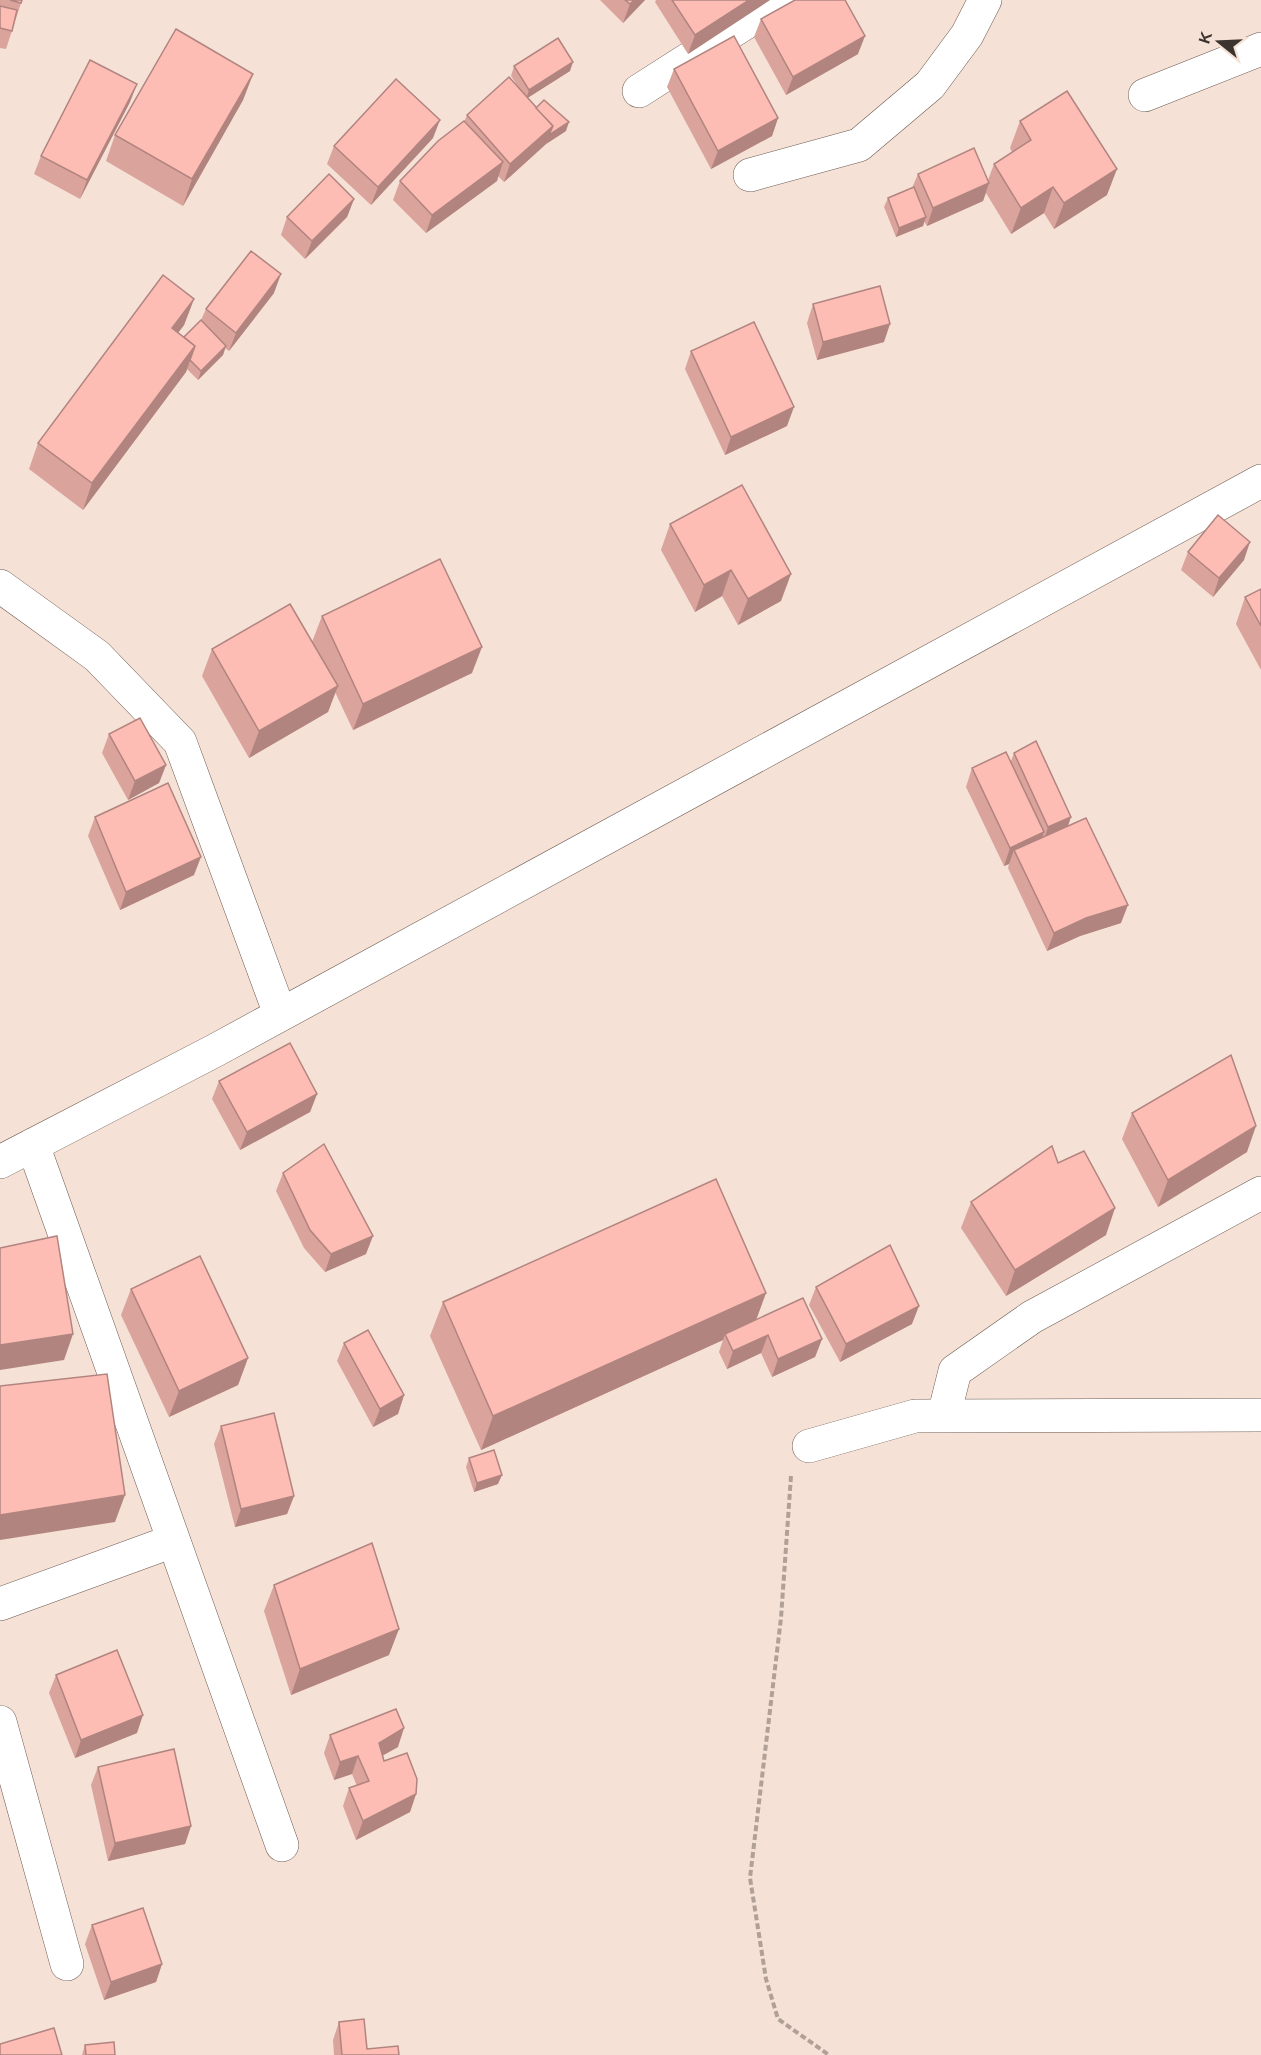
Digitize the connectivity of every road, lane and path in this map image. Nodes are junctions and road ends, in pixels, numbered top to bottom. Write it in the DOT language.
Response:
graph roads {
  1 [pos="781,0"];
  2 [pos="985,0"];
  3 [pos="1261,49"];
  4 [pos="639,91"];
  5 [pos="1145,95"];
  6 [pos="750,175"];
  7 [pos="1261,481"];
  8 [pos="0,586"];
  9 [pos="280,1014"];
  10 [pos="33,1145"];
  11 [pos="0,1162"];
  12 [pos="1261,1193"];
  13 [pos="944,1415"];
  14 [pos="1261,1415"];
  15 [pos="809,1446"];
  16 [pos="173,1541"];
  17 [pos="0,1604"];
  18 [pos="0,1722"];
  19 [pos="282,1845"];
  20 [pos="67,1964"];
  21 [pos="829,2055"];
  1 -- 4 [label="street"];
  2 -- 6 [label="street"];
  3 -- 5 [label="street"];
  7 -- 9 [label="street"];
  8 -- 9 [label="street"];
  9 -- 10 [label="street"];
  10 -- 11 [label="street"];
  10 -- 16 [label="street"];
  12 -- 13 [label="street"];
  13 -- 14 [label="street"];
  13 -- 15 [label="street"];
  15 -- 21 [label="path"];
  16 -- 17 [label="street"];
  16 -- 19 [label="street"];
  18 -- 20 [label="street"];
}
